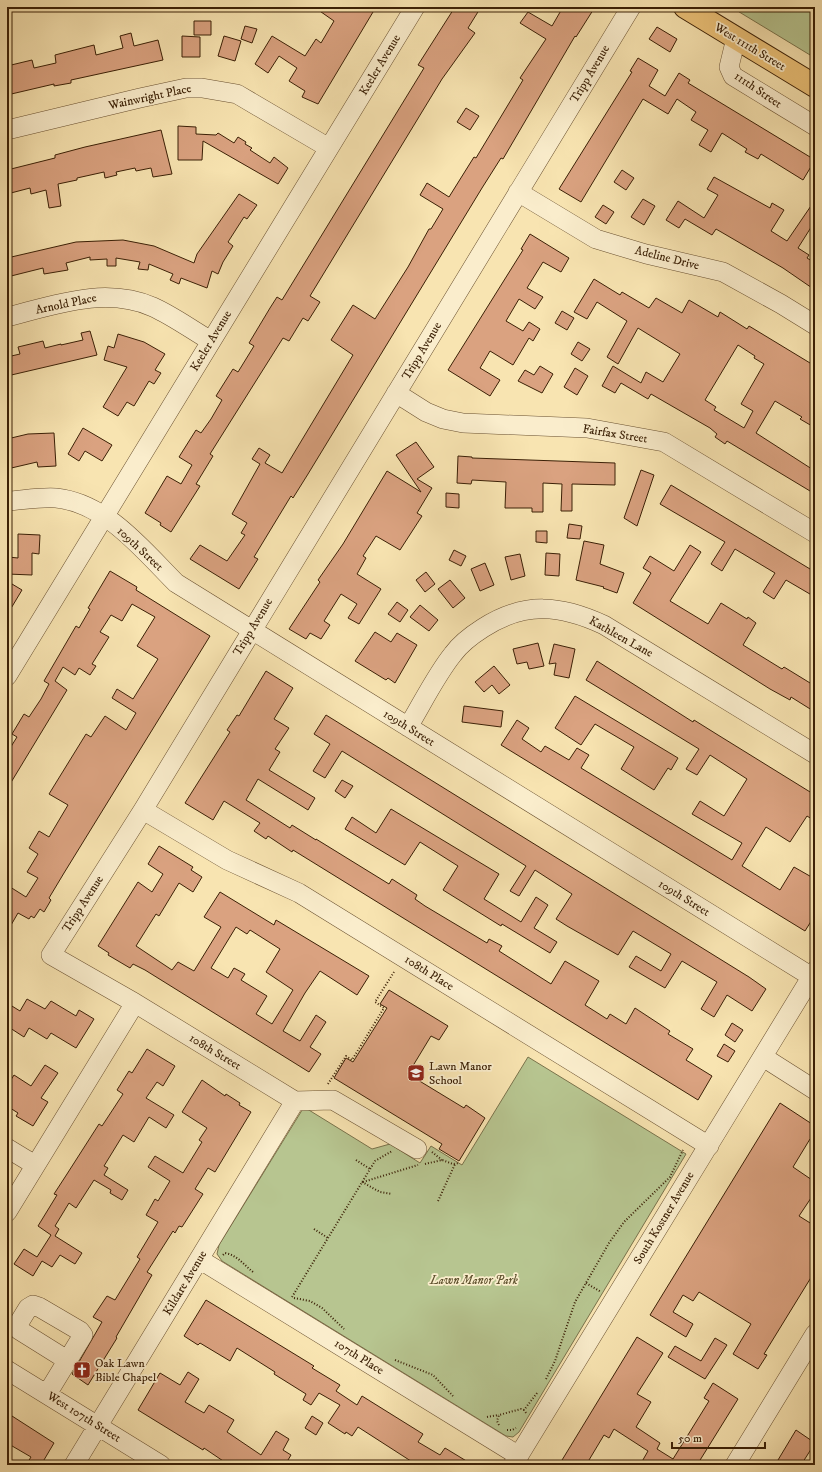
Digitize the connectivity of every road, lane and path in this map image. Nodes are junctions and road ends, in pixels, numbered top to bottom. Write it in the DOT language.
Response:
graph roads {
  1 [pos="415,7"];
  2 [pos="631,7"];
  3 [pos="685,7"];
  4 [pos="736,38"];
  5 [pos="813,82"];
  6 [pos="815,126"];
  7 [pos="7,130"];
  8 [pos="329,148"];
  9 [pos="518,192"];
  10 [pos="7,317"];
  11 [pos="815,325"];
  12 [pos="211,341"];
  13 [pos="396,393"];
  14 [pos="7,501"];
  15 [pos="103,516"];
  16 [pos="815,533"];
  17 [pos="251,630"];
  18 [pos="7,676"];
  19 [pos="408,727"];
  20 [pos="815,754"];
  21 [pos="143,810"];
  22 [pos="394,972"];
  23 [pos="813,974"];
  24 [pos="134,1002"];
  25 [pos="763,1057"];
  26 [pos="326,1087"];
  27 [pos="815,1090"];
  28 [pos="295,1101"];
  29 [pos="709,1146"];
  30 [pos="7,1148"];
  31 [pos="396,1148"];
  32 [pos="423,1149"];
  33 [pos="683,1150"];
  34 [pos="356,1160"];
  35 [pos="442,1160"];
  36 [pos="460,1163"];
  37 [pos="455,1164"];
  38 [pos="35,1165"];
  39 [pos="370,1169"];
  40 [pos="362,1182"];
  41 [pos="392,1194"];
  42 [pos="438,1201"];
  43 [pos="7,1212"];
  44 [pos="314,1229"];
  45 [pos="328,1238"];
  46 [pos="221,1258"];
  47 [pos="199,1259"];
  48 [pos="258,1277"];
  49 [pos="586,1283"];
  50 [pos="606,1295"];
  51 [pos="347,1332"];
  52 [pos="815,1334"];
  53 [pos="390,1358"];
  54 [pos="67,1360"];
  55 [pos="7,1370"];
  56 [pos="545,1381"];
  57 [pos="541,1387"];
  58 [pos="47,1394"];
  59 [pos="456,1399"];
  60 [pos="524,1410"];
  61 [pos="500,1415"];
  62 [pos="489,1420"];
  63 [pos="524,1420"];
  64 [pos="494,1423"];
  65 [pos="98,1426"];
  66 [pos="499,1426"];
  67 [pos="520,1426"];
  68 [pos="516,1460"];
  69 [pos="74,1465"];
  70 [pos="161,1465"];
  71 [pos="735,1465"];
  1 -- 8 [label="street, Keeler Avenue"];
  2 -- 9 [label="street, Tripp Avenue"];
  3 -- 4 [label="main road, West 111th Street"];
  4 -- 5 [label="main road, West 111th Street"];
  4 -- 6 [label="street, 111th Street"];
  7 -- 8 [label="street, Wainwright Place"];
  8 -- 12 [label="street, Keeler Avenue"];
  9 -- 11 [label="street, Adeline Drive"];
  9 -- 13 [label="street, Tripp Avenue"];
  10 -- 12 [label="street, Arnold Place"];
  12 -- 15 [label="street, Keeler Avenue"];
  13 -- 16 [label="street, Fairfax Street"];
  13 -- 17 [label="street, Tripp Avenue"];
  14 -- 15 [label="street, 109th Street"];
  15 -- 17 [label="street, 109th Street"];
  15 -- 18 [label="street, Keeler Avenue"];
  17 -- 19 [label="street, 109th Street"];
  17 -- 21 [label="street, Tripp Avenue"];
  19 -- 20 [label="street, Kathleen Lane"];
  19 -- 23 [label="street, 109th Street"];
  21 -- 24 [label="street, Tripp Avenue"];
  21 -- 29 [label="street, 108th Place"];
  22 -- 26 [label="path"];
  23 -- 25 [label="street, South Kostner Avenue"];
  24 -- 28 [label="street, 108th Street"];
  24 -- 38 [label="street"];
  25 -- 27 [label="street"];
  25 -- 29 [label="street, South Kostner Avenue"];
  28 -- 32 [label="street"];
  28 -- 47 [label="street, Kildare Avenue"];
  29 -- 68 [label="street, South Kostner Avenue"];
  30 -- 38 [label="street"];
  31 -- 39 [label="path"];
  32 -- 35 [label="path"];
  33 -- 49 [label="path"];
  34 -- 39 [label="path"];
  35 -- 37 [label="path"];
  35 -- 40 [label="path"];
  36 -- 37 [label="path"];
  37 -- 42 [label="path"];
  38 -- 43 [label="street"];
  39 -- 40 [label="path"];
  40 -- 41 [label="path"];
  40 -- 45 [label="path"];
  44 -- 45 [label="path"];
  45 -- 51 [label="path"];
  46 -- 48 [label="path"];
  47 -- 65 [label="street, Kildare Avenue"];
  47 -- 68 [label="street, 107th Place"];
  49 -- 50 [label="path"];
  49 -- 56 [label="path"];
  52 -- 71 [label="street"];
  53 -- 59 [label="path"];
  54 -- 58 [label="street"];
  55 -- 58 [label="street, West 107th Street"];
  57 -- 60 [label="path"];
  58 -- 65 [label="street, West 107th Street"];
  60 -- 61 [label="path"];
  60 -- 63 [label="path"];
  61 -- 62 [label="path"];
  61 -- 66 [label="path"];
  64 -- 66 [label="path"];
  65 -- 69 [label="street, Kildare Avenue"];
  65 -- 70 [label="street, West 107th Street"];
  66 -- 67 [label="path"];
}
